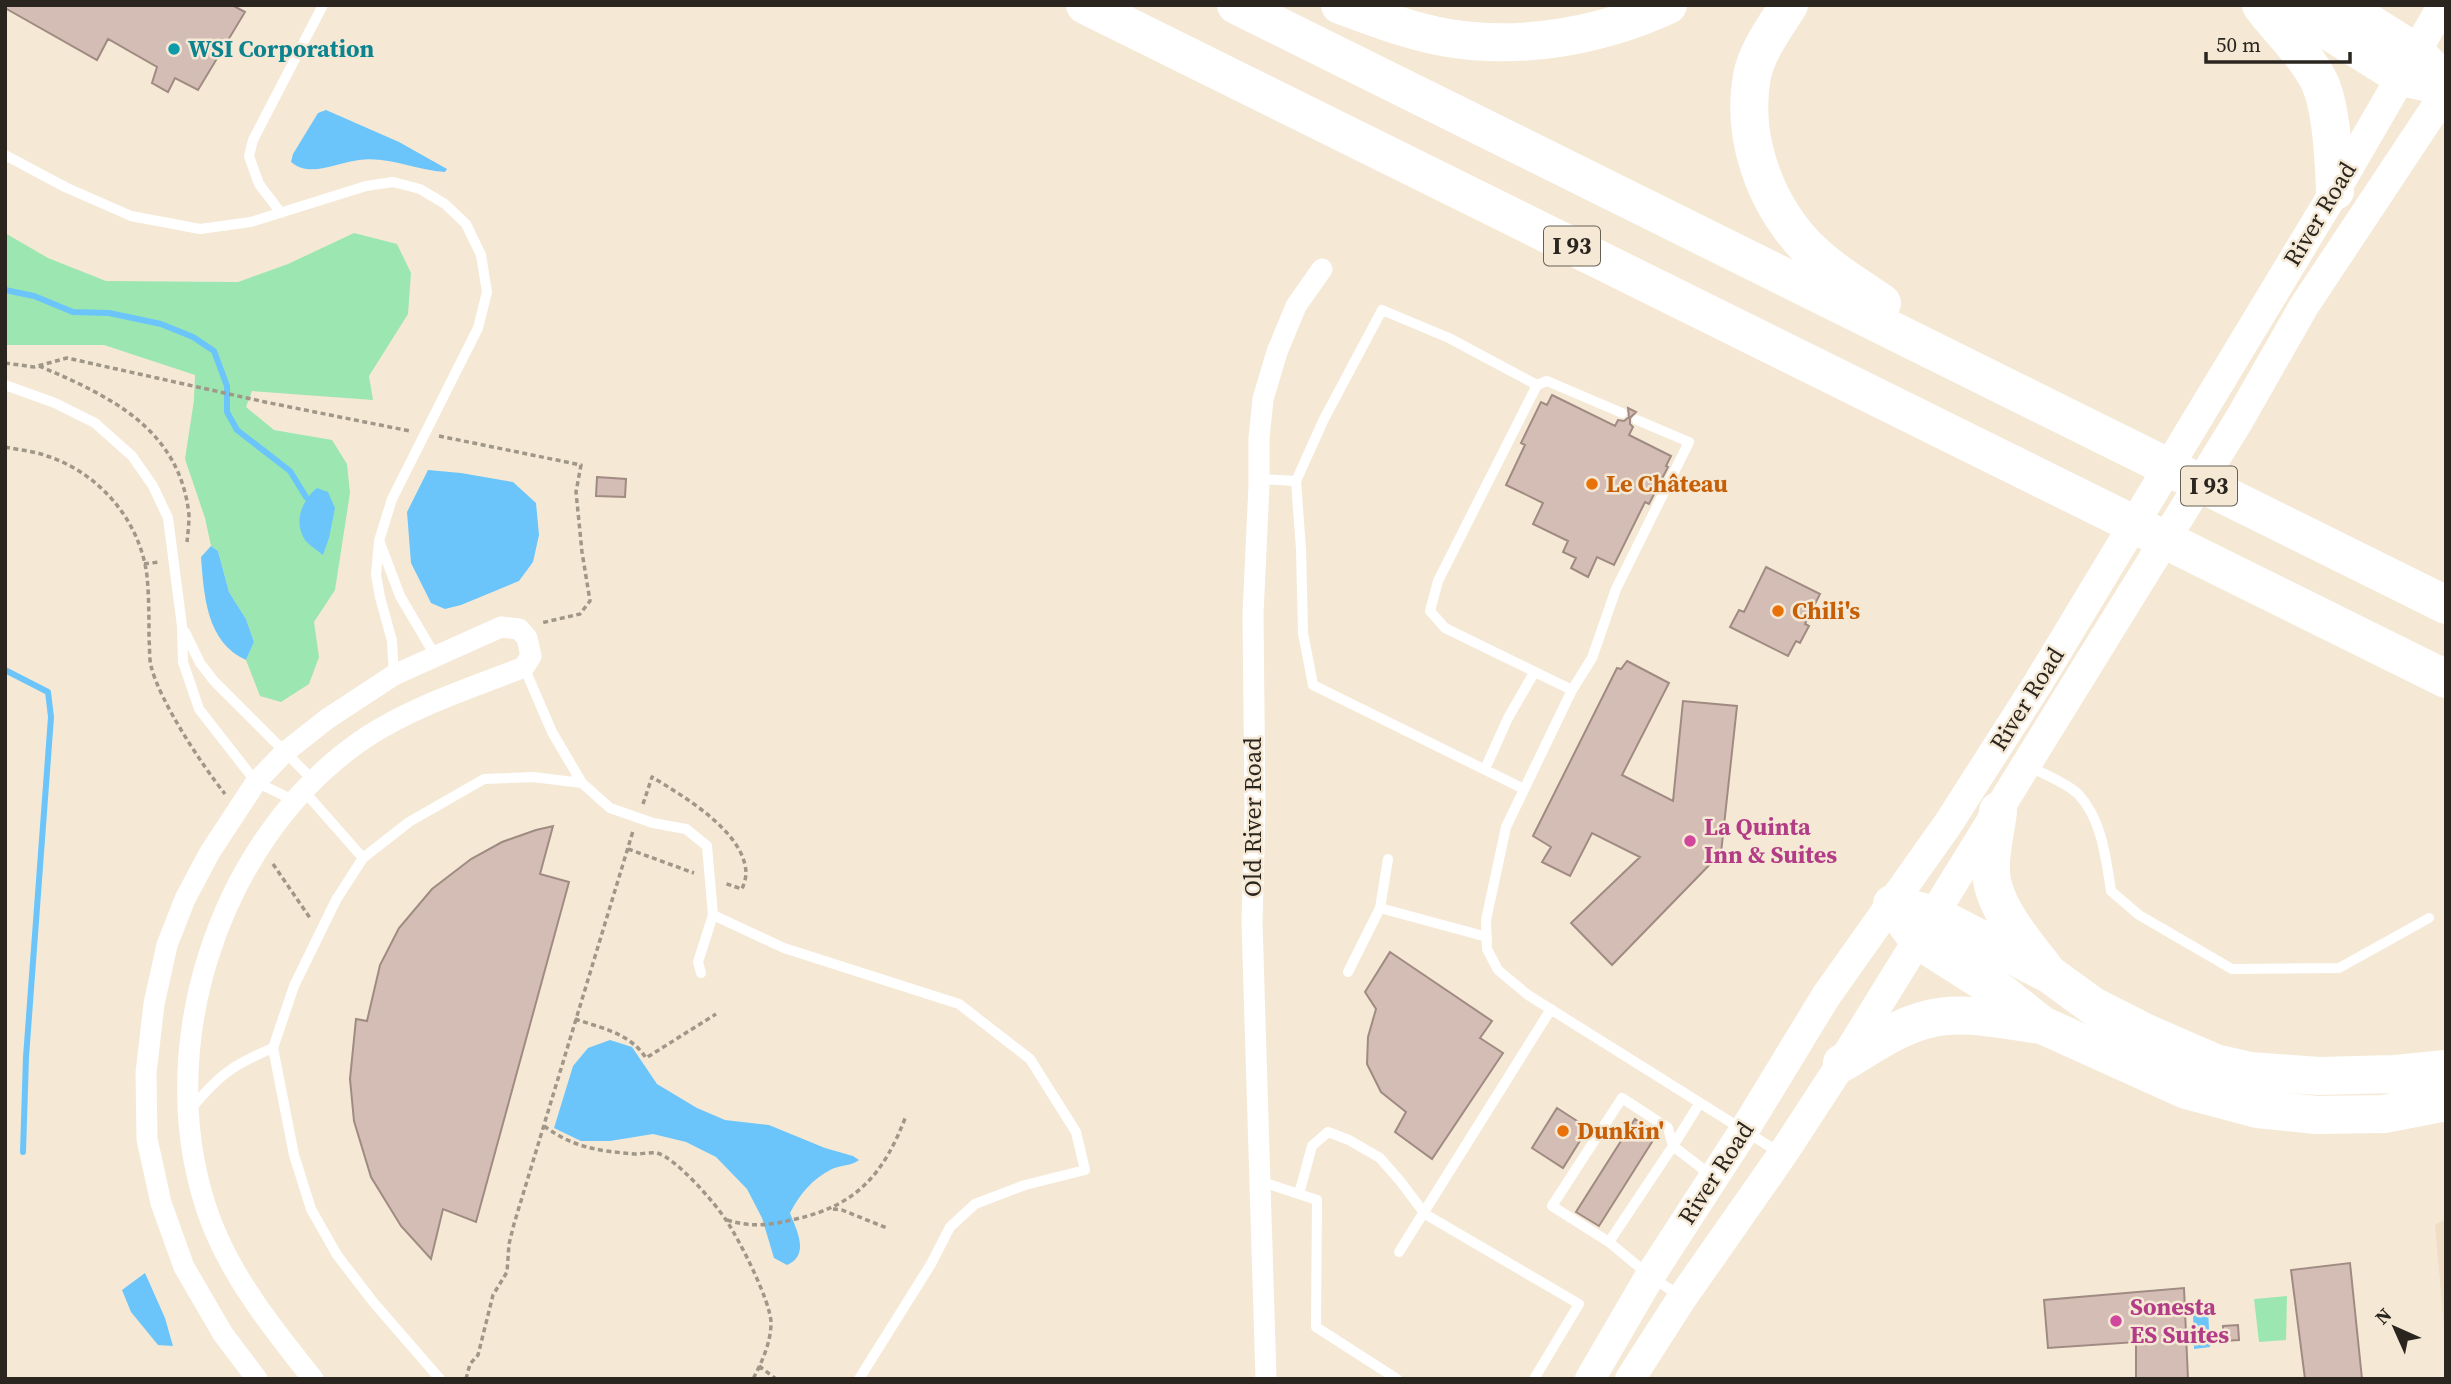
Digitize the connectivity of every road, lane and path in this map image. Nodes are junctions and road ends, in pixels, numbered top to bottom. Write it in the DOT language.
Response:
graph roads {
  1 [pos="323,5"];
  2 [pos="1085,5"];
  3 [pos="1236,5"];
  4 [pos="1340,5"];
  5 [pos="1668,5"];
  6 [pos="1789,5"];
  7 [pos="2261,5"];
  8 [pos="2287,5"];
  9 [pos="2341,5"];
  10 [pos="2443,5"];
  11 [pos="2409,65"];
  12 [pos="2446,88"];
  13 [pos="5,155"];
  14 [pos="2335,191"];
  15 [pos="281,213"];
  16 [pos="1322,269"];
  17 [pos="5,363"];
  18 [pos="1977,372"];
  19 [pos="5,385"];
  20 [pos="1537,385"];
  21 [pos="1622,413"];
  22 [pos="1637,420"];
  23 [pos="424,434"];
  24 [pos="1259,479"];
  25 [pos="1296,481"];
  26 [pos="379,541"];
  27 [pos="163,562"];
  28 [pos="144,564"];
  29 [pos="2249,581"];
  30 [pos="2446,605"];
  31 [pos="182,626"];
  32 [pos="519,629"];
  33 [pos="436,657"];
  34 [pos="524,667"];
  35 [pos="1534,673"];
  36 [pos="394,675"];
  37 [pos="2446,679"];
  38 [pos="1572,690"];
  39 [pos="2446,707"];
  40 [pos="284,753"];
  41 [pos="2027,766"];
  42 [pos="1485,769"];
  43 [pos="256,782"];
  44 [pos="582,783"];
  45 [pos="1524,789"];
  46 [pos="303,790"];
  47 [pos="1998,811"];
  48 [pos="628,849"];
  49 [pos="363,858"];
  50 [pos="1388,859"];
  51 [pos="1892,904"];
  52 [pos="1380,908"];
  53 [pos="713,915"];
  54 [pos="2428,918"];
  55 [pos="1926,927"];
  56 [pos="1487,937"];
  57 [pos="1348,972"];
  58 [pos="701,973"];
  59 [pos="2049,974"];
  60 [pos="1551,1009"];
  61 [pos="716,1014"];
  62 [pos="575,1019"];
  63 [pos="2042,1025"];
  64 [pos="273,1048"];
  65 [pos="1842,1063"];
  66 [pos="2446,1069"];
  67 [pos="2446,1102"];
  68 [pos="1699,1104"];
  69 [pos="190,1110"];
  70 [pos="906,1116"];
  71 [pos="544,1126"];
  72 [pos="1745,1129"];
  73 [pos="1674,1146"];
  74 [pos="1782,1155"];
  75 [pos="1715,1177"];
  76 [pos="1259,1181"];
  77 [pos="1299,1194"];
  78 [pos="833,1209"];
  79 [pos="1424,1214"];
  80 [pos="727,1220"];
  81 [pos="887,1228"];
  82 [pos="1609,1242"];
  83 [pos="1399,1252"];
  84 [pos="1650,1276"];
  85 [pos="1682,1297"];
  86 [pos="760,1366"];
  87 [pos="257,1379"];
  88 [pos="313,1379"];
  89 [pos="439,1379"];
  90 [pos="466,1379"];
  91 [pos="753,1379"];
  92 [pos="776,1379"];
  93 [pos="859,1379"];
  94 [pos="1266,1379"];
  95 [pos="1397,1379"];
  96 [pos="1534,1379"];
  97 [pos="1590,1379"];
  98 [pos="1630,1379"];
  1 -- 15 [label="lane"];
  2 -- 29 [label="highway, I 93"];
  3 -- 18 [label="highway, I 93"];
  4 -- 5 [label="highway"];
  6 -- 18 [label="highway"];
  7 -- 14 [label="highway"];
  8 -- 11 [label="highway"];
  9 -- 11 [label="highway"];
  10 -- 11 [label="main road, River Road"];
  11 -- 12 [label="highway"];
  11 -- 14 [label="main road, River Road"];
  12 -- 41 [label="main road, River Road"];
  13 -- 15 [label="lane"];
  14 -- 51 [label="main road, River Road"];
  15 -- 23 [label="lane"];
  16 -- 24 [label="street, Old River Road"];
  17 -- 23 [label="path"];
  18 -- 30 [label="highway, I 93"];
  19 -- 31 [label="lane"];
  20 -- 21 [label="lane"];
  20 -- 25 [label="lane"];
  20 -- 35 [label="lane"];
  22 -- 38 [label="lane"];
  23 -- 26 [label="lane"];
  23 -- 32 [label="path"];
  24 -- 25 [label="lane"];
  24 -- 76 [label="street, Old River Road"];
  25 -- 42 [label="lane"];
  26 -- 33 [label="lane"];
  26 -- 36 [label="lane"];
  27 -- 28 [label="path"];
  29 -- 37 [label="highway, I 93"];
  29 -- 39 [label="highway"];
  31 -- 40 [label="lane"];
  31 -- 43 [label="lane"];
  32 -- 33 [label="street"];
  32 -- 34 [label="street"];
  33 -- 36 [label="street"];
  34 -- 44 [label="lane"];
  34 -- 46 [label="street"];
  35 -- 38 [label="lane"];
  35 -- 42 [label="lane"];
  36 -- 40 [label="street"];
  38 -- 45 [label="lane"];
  40 -- 43 [label="street"];
  40 -- 46 [label="lane"];
  41 -- 47 [label="main road, River Road"];
  41 -- 54 [label="lane"];
  42 -- 45 [label="lane"];
  43 -- 46 [label="lane"];
  43 -- 87 [label="street"];
  44 -- 49 [label="lane"];
  44 -- 53 [label="lane"];
  45 -- 56 [label="lane"];
  46 -- 49 [label="lane"];
  46 -- 69 [label="street"];
  47 -- 55 [label="main road, River Road"];
  47 -- 59 [label="highway"];
  48 -- 62 [label="path"];
  49 -- 64 [label="lane"];
  50 -- 52 [label="lane"];
  51 -- 55 [label="highway"];
  51 -- 72 [label="main road, River Road"];
  52 -- 56 [label="lane"];
  52 -- 57 [label="lane"];
  53 -- 58 [label="lane"];
  53 -- 93 [label="lane"];
  55 -- 59 [label="highway"];
  55 -- 63 [label="highway"];
  55 -- 65 [label="main road, River Road"];
  56 -- 60 [label="lane"];
  59 -- 66 [label="highway"];
  60 -- 68 [label="lane"];
  60 -- 79 [label="lane"];
  61 -- 62 [label="path"];
  62 -- 71 [label="path"];
  63 -- 65 [label="highway"];
  63 -- 67 [label="highway"];
  64 -- 69 [label="lane"];
  64 -- 89 [label="lane"];
  65 -- 74 [label="main road, River Road"];
  68 -- 72 [label="lane"];
  68 -- 73 [label="lane"];
  69 -- 88 [label="street"];
  70 -- 78 [label="path"];
  71 -- 80 [label="path"];
  71 -- 90 [label="path"];
  72 -- 74 [label="lane"];
  72 -- 75 [label="main road, River Road"];
  73 -- 75 [label="lane"];
  73 -- 82 [label="lane"];
  73 -- 82 [label="lane"];
  74 -- 85 [label="main road, River Road"];
  75 -- 84 [label="main road, River Road"];
  76 -- 77 [label="lane"];
  76 -- 94 [label="street, Old River Road"];
  77 -- 79 [label="lane"];
  77 -- 95 [label="lane"];
  78 -- 80 [label="path"];
  78 -- 81 [label="path"];
  79 -- 83 [label="lane"];
  79 -- 96 [label="lane"];
  80 -- 86 [label="path"];
  82 -- 84 [label="lane"];
  84 -- 85 [label="lane"];
  84 -- 97 [label="main road, River Road"];
  85 -- 98 [label="main road, River Road"];
  86 -- 91 [label="path"];
  86 -- 92 [label="path"];
}
